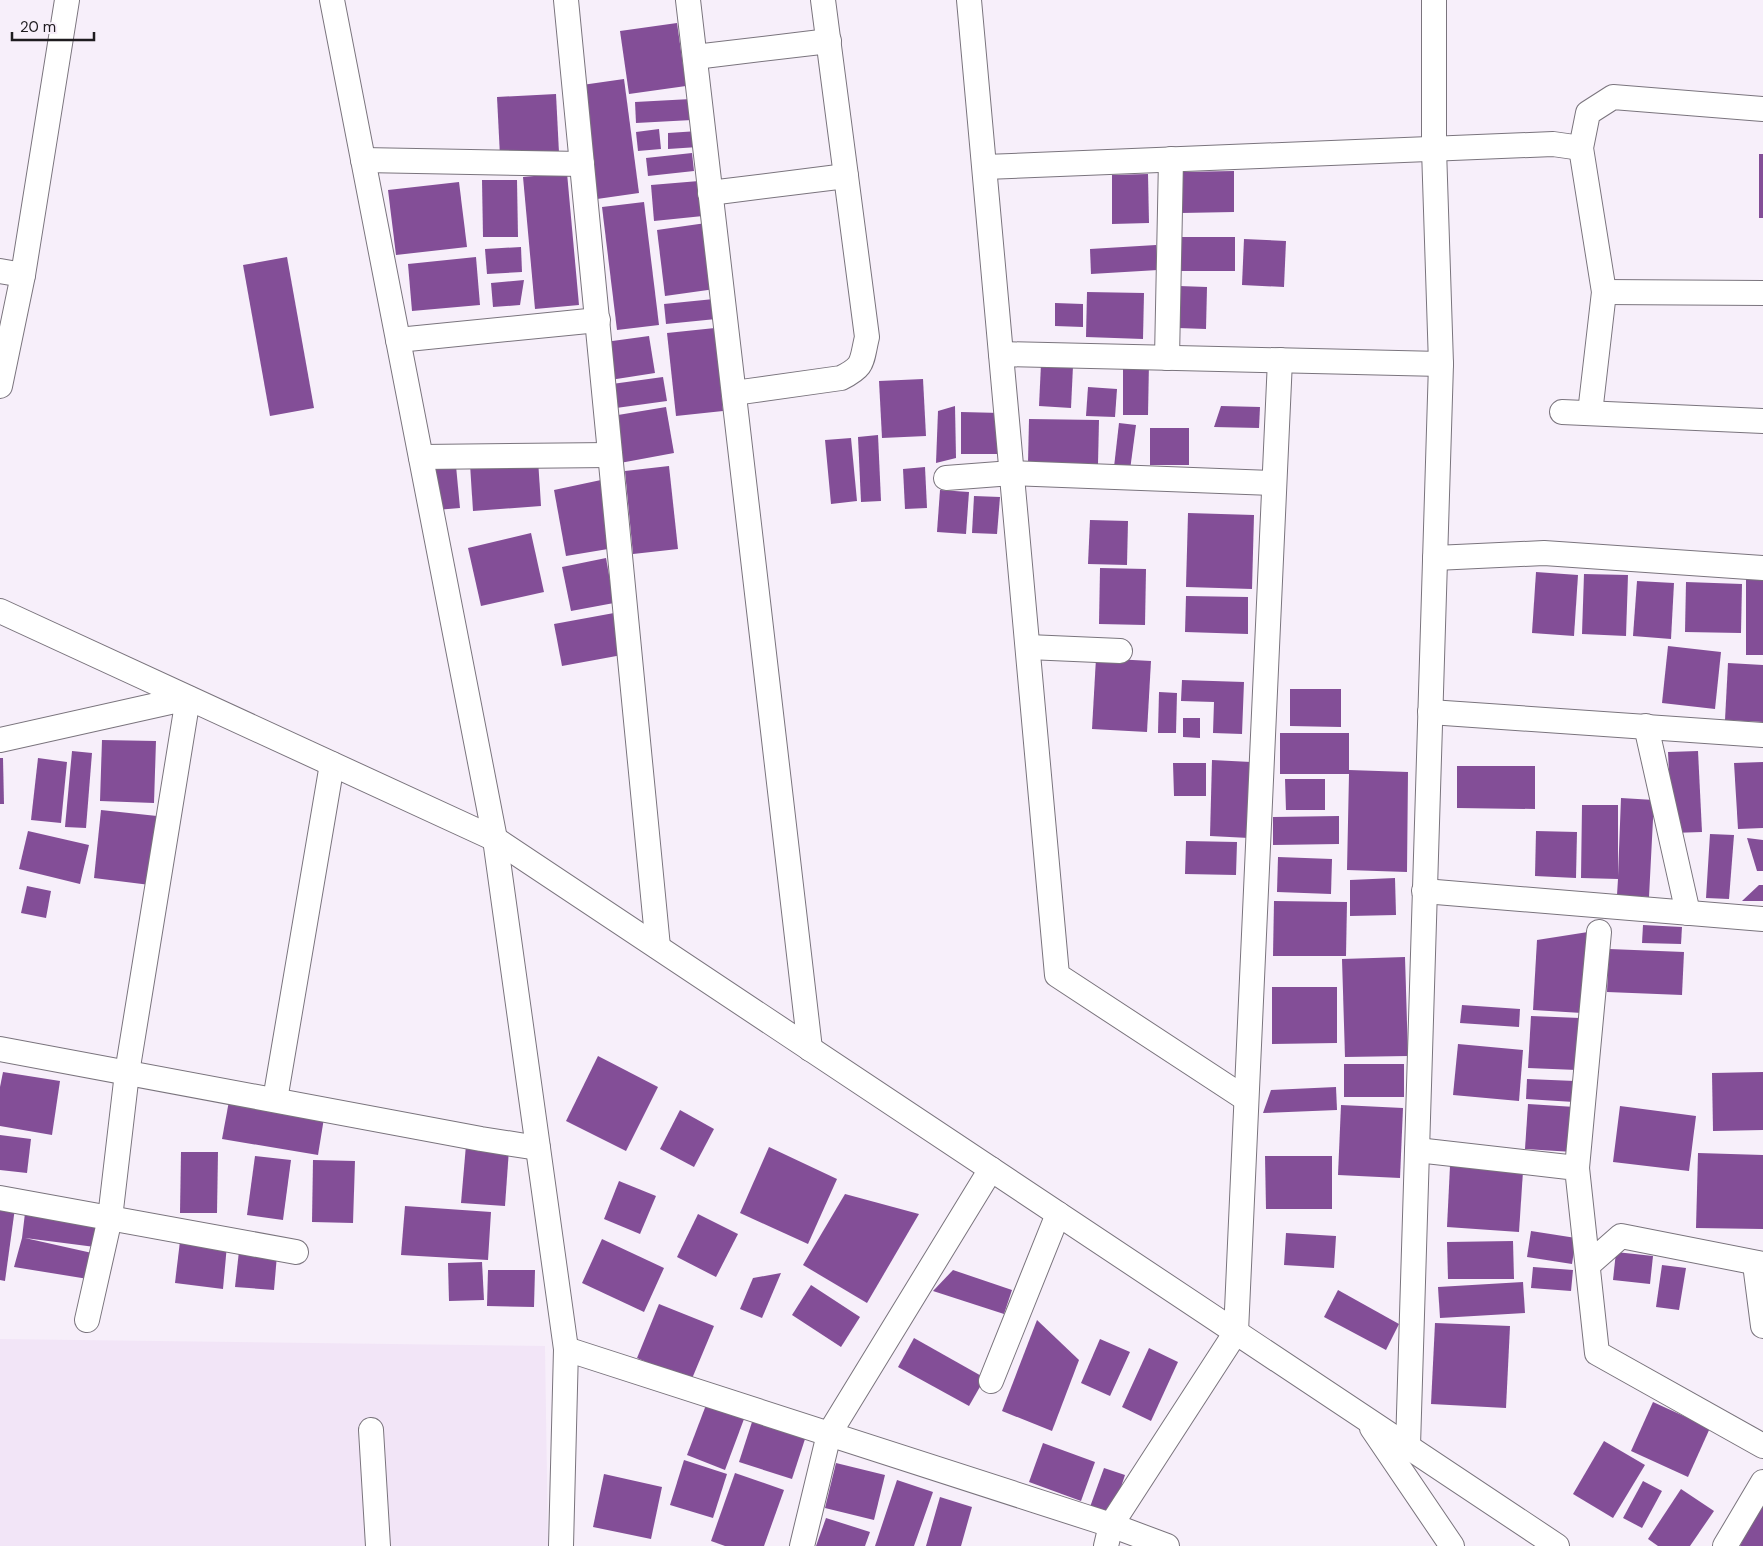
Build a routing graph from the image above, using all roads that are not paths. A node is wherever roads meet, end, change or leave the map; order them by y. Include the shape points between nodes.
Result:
1 (67, 0) edge
2 (332, 0) edge
3 (566, 0) edge
4 (688, 0) edge
5 (823, 0) edge
6 (969, 0) edge
7 (1434, 0) edge
8 (828, 40) junction
9 (695, 57) junction
10 (1763, 109) edge
11 (1581, 148) junction
12 (1434, 149) junction
13 (1171, 159) junction
14 (363, 160) junction
15 (582, 164) junction
16 (985, 167) junction
17 (846, 176) junction
18 (710, 193) junction
19 (0, 271) edge
20 (23, 274) junction
21 (1604, 292) junction
22 (1763, 293) edge
23 (598, 320) junction
24 (398, 340) junction
25 (1001, 354) junction
26 (1166, 358) junction
27 (1280, 360) junction
28 (1441, 364) junction
29 (0, 386) edge
30 (734, 393) junction
31 (1562, 412) dead end
32 (1590, 413) junction
33 (1763, 421) edge
34 (610, 455) junction
35 (421, 457) junction
36 (1012, 474) junction
37 (946, 478) dead end
38 (1274, 483) junction
39 (1435, 558) junction
40 (1763, 568) edge
41 (0, 611) edge
42 (1028, 647) junction
43 (1120, 651) dead end
44 (188, 698) junction
45 (1430, 712) junction
46 (1646, 726) junction
47 (1763, 734) edge
48 (0, 740) edge
49 (332, 764) junction
50 (495, 839) junction
51 (1424, 891) junction
52 (1688, 913) junction
53 (1763, 920) edge
54 (1599, 932) dead end
55 (658, 947) junction
56 (810, 1048) junction
57 (0, 1049) edge
58 (127, 1073) junction
59 (1246, 1099) junction
60 (275, 1100) junction
61 (538, 1148) junction
62 (1417, 1150) junction
63 (1577, 1168) junction
64 (991, 1169) junction
65 (0, 1198) edge
66 (1058, 1214) junction
67 (110, 1218) junction
68 (1621, 1236) junction
69 (1585, 1238) junction
70 (296, 1252) dead end
71 (1759, 1264) edge
72 (1588, 1265) junction
73 (87, 1320) dead end
74 (1763, 1326) edge
75 (1236, 1332) junction
76 (566, 1349) junction
77 (991, 1381) dead end
78 (1365, 1418) junction
79 (371, 1430) dead end
80 (829, 1434) junction
81 (1408, 1446) junction
82 (1763, 1446) edge
83 (1763, 1482) edge
84 (1108, 1535) edge
85 (378, 1546) edge
86 (562, 1546) edge
87 (802, 1546) edge
88 (1167, 1546) edge
89 (1452, 1546) edge
90 (1557, 1546) edge
91 (1725, 1546) edge

1 - 20 street
2 - 14 street
3 - 15 street
4 - 9 street
5 - 8 street
6 - 16 street
7 - 12 street
8 - 9 street
8 - 17 street
9 - 18 street
10 - 11 street via 1613,97 1588,113
11 - 12 street via 1553,144
11 - 21 street
12 - 13 street
12 - 28 street
13 - 16 street
13 - 26 street
14 - 15 street
14 - 24 street
15 - 23 street
16 - 25 street
17 - 18 street
17 - 30 street via 867,337 861,365 841,378
18 - 30 street
19 - 20 street
20 - 29 street
21 - 22 street
21 - 32 street
23 - 24 street
23 - 34 street
24 - 35 street
25 - 26 street
25 - 36 street
26 - 27 street
27 - 28 street
27 - 38 street
28 - 39 street
30 - 56 street
31 - 32 street
32 - 33 street
34 - 35 street
34 - 55 street
35 - 50 street
36 - 37 street
36 - 38 street
36 - 42 street
38 - 59 street
39 - 40 street via 1544,553
39 - 45 street
41 - 44 street
42 - 43 street
42 - 59 street via 1057,975
44 - 48 street
44 - 49 street
44 - 58 street
45 - 46 street
45 - 51 street
46 - 47 street
46 - 52 street
49 - 50 street
49 - 60 street
50 - 55 street
50 - 61 street
51 - 52 street
51 - 62 street
52 - 53 street
54 - 63 street
55 - 56 street
56 - 64 street
57 - 58 street
58 - 60 street
58 - 67 street
59 - 75 street
60 - 61 street
61 - 76 street
62 - 63 street
62 - 81 street
63 - 69 street
64 - 66 street
64 - 80 street
65 - 67 street
66 - 75 street
66 - 77 street
67 - 70 street
67 - 73 street
68 - 69 street
68 - 71 street
68 - 72 street
69 - 72 street
71 - 74 street
72 - 82 street via 1597,1353
75 - 78 street
75 - 84 street
76 - 80 street
76 - 86 street
78 - 81 street
78 - 89 street
79 - 85 street
80 - 84 street
80 - 87 street
81 - 90 street
83 - 91 street
84 - 88 street

